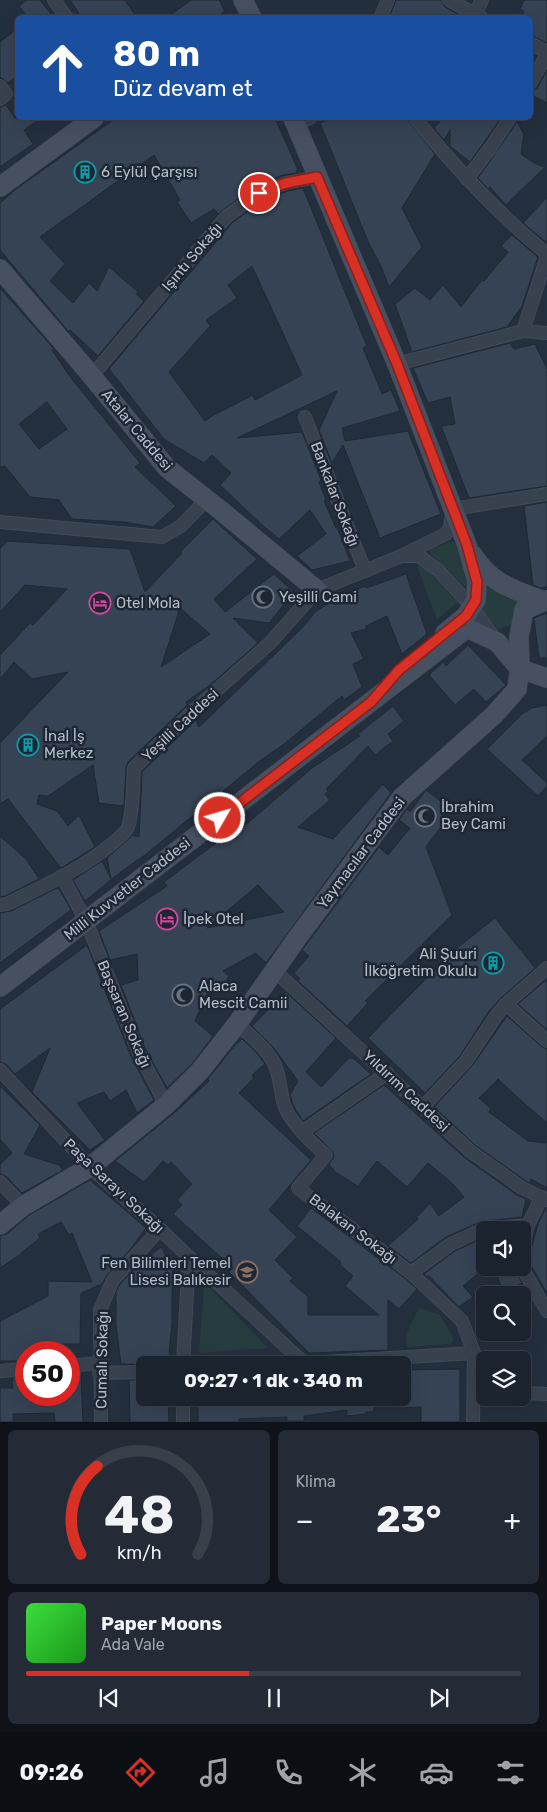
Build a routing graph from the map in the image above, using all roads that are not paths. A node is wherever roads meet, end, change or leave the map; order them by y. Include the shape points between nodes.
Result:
1 (54, 0) edge
2 (388, 0) edge
3 (449, 0) edge
4 (482, 0) edge
5 (65, 15) edge
6 (381, 15) edge
7 (476, 15) edge
8 (478, 15) edge
9 (533, 45) edge
10 (547, 53) edge
11 (533, 79) edge
12 (0, 86) edge
13 (0, 99) edge
14 (91, 120) edge
15 (299, 120) edge
16 (417, 120) edge
17 (509, 120) edge
18 (317, 177) junction
19 (467, 179) junction
20 (0, 186) edge
21 (547, 255) edge
22 (0, 269) edge
23 (523, 331) junction
24 (547, 333) edge
25 (397, 364) junction
26 (92, 376) junction
27 (305, 417) dead end
28 (547, 494) edge
29 (207, 499) junction
30 (453, 510) junction
31 (0, 522) edge
32 (467, 545) junction
33 (399, 557) junction
34 (365, 571) junction
35 (317, 590) junction
36 (546, 600) edge
37 (472, 607) junction
38 (497, 642) junction
39 (520, 669) junction
40 (547, 678) edge
41 (371, 702) junction
42 (62, 876) junction
43 (0, 905) edge
44 (86, 921) junction
45 (547, 968) edge
46 (275, 971) junction
47 (0, 987) edge
48 (506, 1004) junction
49 (237, 1024) junction
50 (547, 1041) edge
51 (0, 1070) edge
52 (387, 1073) junction
53 (166, 1105) junction
54 (423, 1107) junction
55 (302, 1132) junction
56 (90, 1167) junction
57 (0, 1182) edge
58 (544, 1199) edge
59 (23, 1206) junction
60 (530, 1221) edge
61 (0, 1225) edge
62 (160, 1229) junction
63 (476, 1232) edge
64 (190, 1257) junction
65 (411, 1273) junction
66 (527, 1276) edge
67 (547, 1311) edge
68 (474, 1353) junction
69 (184, 1356) edge
70 (296, 1356) edge
71 (411, 1357) edge
72 (80, 1367) edge
73 (99, 1368) junction
74 (476, 1368) edge
75 (15, 1370) edge
76 (0, 1371) edge
77 (136, 1371) edge
78 (531, 1393) edge
79 (547, 1394) edge
80 (183, 1406) edge
81 (476, 1406) edge
82 (101, 1422) edge
83 (183, 1422) edge
84 (473, 1422) edge

1 - 5 street
2 - 6 street
3 - 7 street
4 - 8 street
9 - 10 street
10 - 11 street
12 - 13 street via 6,94
14 - 20 main road
15 - 18 main road
16 - 19 street
17 - 19 street
18 - 25 main road
18 - 26 street, Işıntı Sokağı via 259,193 226,217
19 - 21 street
21 - 23 street
22 - 26 main road, Atalar Caddesi
23 - 24 street
23 - 25 street
25 - 30 main road
26 - 29 main road, Atalar Caddesi via 166,468
27 - 34 street, Bankalar Sokağı
28 - 30 street
29 - 31 street via 181,526 162,537
29 - 35 main road, Atalar Caddesi
30 - 32 main road
30 - 33 street, Yeşilli Caddesi via 446,534
32 - 36 main road via 488,574 505,586
32 - 37 main road via 477,582 476,600
33 - 34 street, Yeşilli Caddesi
33 - 37 street via 419,556 438,570
34 - 35 street, Yeşilli Caddesi
35 - 42 street, Yeşilli Caddesi via 270,643 134,768 127,829 98,855
36 - 39 main road, Yaymacılar Caddesi via 524,610 519,637
37 - 38 street
37 - 41 main road via 466,616 399,670
38 - 39 main road
38 - 41 main road, Milli Kuvvetler Caddesi via 469,629 463,631
39 - 40 main road
39 - 46 main road, Yaymacılar Caddesi via 517,689 504,704 402,797
41 - 44 main road, Milli Kuvvetler Caddesi
42 - 43 street, Yeşilli Caddesi
42 - 44 street, Başsaran Sokağı
44 - 47 main road, Milli Kuvvetler Caddesi
44 - 53 street, Başsaran Sokağı via 138,1051
45 - 48 street
46 - 49 main road, Yaymacılar Caddesi
46 - 52 street, Yıldırım Caddesi
48 - 50 street
48 - 54 street via 466,1061
49 - 53 main road, Yaymacılar Caddesi via 200,1071
49 - 55 street, Balakan Sokağı via 274,1063 282,1086 283,1102
51 - 56 street, Paşa Sarayı Sokağı
52 - 54 street, Yıldırım Caddesi
52 - 55 street
53 - 56 main road, Yaymacılar Caddesi
54 - 58 street, Yıldırım Caddesi via 470,1151 522,1188
55 - 65 street, Balakan Sokağı via 326,1155 298,1188
56 - 59 main road, Yaymacılar Caddesi
56 - 62 street, Paşa Sarayı Sokağı
57 - 59 street
58 - 60 street
59 - 61 main road, Yaymacılar Caddesi
62 - 64 street, Paşa Sarayı Sokağı
62 - 73 street, Cumalı Sokağı via 113,1280 100,1310
63 - 65 street via 451,1244
64 - 69 street
64 - 70 street, Paşa Sarayı Sokağı
65 - 68 street, Balakan Sokağı via 462,1322
66 - 67 street
68 - 71 street
68 - 74 street, Balakan Sokağı
72 - 73 street
73 - 77 street
73 - 82 street, Cumalı Sokağı
75 - 76 street
78 - 79 street
80 - 83 street
81 - 84 street, Balakan Sokağı

